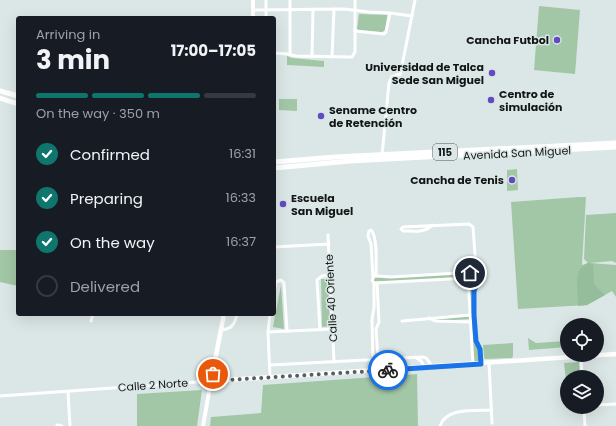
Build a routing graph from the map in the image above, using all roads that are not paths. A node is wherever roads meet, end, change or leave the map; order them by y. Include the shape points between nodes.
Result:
1 (253, 0) edge
2 (266, 0) edge
3 (290, 0) edge
4 (355, 0) edge
5 (415, 0) edge
6 (313, 9) junction
7 (334, 9) junction
8 (253, 10) junction
9 (266, 10) junction
10 (290, 10) junction
11 (356, 10) junction
12 (390, 13) junction
13 (253, 16) edge
14 (266, 16) edge
15 (412, 16) junction
16 (355, 31) junction
17 (276, 53) edge
18 (290, 55) junction
19 (312, 57) junction
20 (332, 57) junction
21 (0, 91) edge
22 (16, 95) edge
23 (0, 98) edge
24 (16, 103) edge
25 (616, 143) edge
26 (616, 147) edge
27 (382, 155) junction
28 (276, 162) edge
29 (276, 168) edge
30 (432, 225) junction
31 (328, 235) dead end
32 (329, 244) junction
33 (276, 247) edge
34 (476, 272) junction
35 (470, 273) junction
36 (330, 275) junction
37 (375, 277) junction
38 (468, 278) junction
39 (276, 282) edge
40 (377, 283) junction
41 (474, 291) junction
42 (469, 292) junction
43 (472, 315) junction
44 (92, 316) edge
45 (224, 316) edge
46 (236, 316) edge
47 (270, 316) edge
48 (428, 318) junction
49 (402, 320) dead end
50 (91, 321) dead end
51 (470, 322) junction
52 (475, 322) junction
53 (333, 329) junction
54 (221, 330) junction
55 (320, 330) junction
56 (287, 331) junction
57 (268, 332) junction
58 (616, 354) edge
59 (604, 355) edge
60 (415, 357) junction
61 (560, 358) edge
62 (375, 360) junction
63 (334, 362) junction
64 (489, 363) junction
65 (473, 364) junction
66 (481, 364) junction
67 (270, 365) junction
68 (433, 367) junction
69 (426, 368) junction
70 (270, 378) junction
71 (211, 381) junction
72 (68, 392) junction
73 (0, 396) edge
74 (616, 404) edge
75 (604, 405) edge
76 (491, 410) junction
77 (584, 414) edge
78 (57, 424) dead end
79 (492, 425) edge
80 (62, 426) edge
81 (70, 426) edge
82 (203, 426) edge
83 (440, 426) edge
84 (585, 426) edge

1 - 8 street
2 - 9 street
3 - 10 street
4 - 11 street
5 - 15 street
6 - 7 street
6 - 10 street
6 - 19 street
7 - 11 street
7 - 20 street
8 - 9 street
8 - 13 street
9 - 10 street
9 - 14 street
10 - 18 street
11 - 12 street
11 - 16 street
12 - 15 street
12 - 16 street via 385,34
15 - 27 street via 401,73 389,83
16 - 20 street via 353,56
17 - 18 street
18 - 19 street
19 - 20 street
21 - 22 highway
23 - 24 highway
25 - 27 highway, Avenida San Miguel / 115
26 - 29 highway, Avenida San Miguel / 115
27 - 28 highway, Avenida San Miguel / 115
30 - 30 street via 403,227 401,229 425,230
30 - 34 street via 472,226
31 - 32 street, Calle 40 Oriente
32 - 33 street
32 - 36 street, Calle 40 Oriente
34 - 35 street
34 - 41 street via 477,283
35 - 37 street
35 - 38 street
36 - 53 street, Calle 40 Oriente
36 - 55 street via 322,276 318,280
37 - 37 street via 375,242 372,230 368,234
37 - 40 street via 379,278
37 - 40 street via 372,281
38 - 40 street
38 - 42 street
39 - 56 street via 281,280 284,283
40 - 62 street via 372,320
40 - 62 street via 379,320 376,329
41 - 42 street
41 - 43 street
42 - 43 street
43 - 48 street
43 - 51 street
43 - 52 street
44 - 50 street
45 - 54 main road
46 - 54 street via 232,327
47 - 57 street
48 - 49 street
48 - 51 street via 436,321
51 - 52 street
51 - 65 street
52 - 66 street
53 - 55 street
53 - 63 street, Calle 40 Oriente
54 - 71 main road
55 - 56 street
56 - 57 street
57 - 67 street
58 - 59 main road, Calle 2 Norte
60 - 62 street
60 - 68 street via 424,357
60 - 69 street
61 - 64 main road, Calle 2 Norte
62 - 63 street
63 - 67 street
64 - 66 main road, Calle 2 Norte
64 - 76 street
65 - 66 main road, Calle 2 Norte
65 - 68 main road, Calle 2 Norte
67 - 70 street
68 - 69 main road, Calle 2 Norte
69 - 70 main road, Calle 2 Norte
70 - 71 main road, Calle 2 Norte
71 - 72 street, Calle 2 Norte
71 - 82 street
72 - 73 street, Calle 2 Norte
72 - 81 street
74 - 75 street
76 - 79 street
76 - 83 street via 457,412 443,419
77 - 84 street
78 - 80 street

